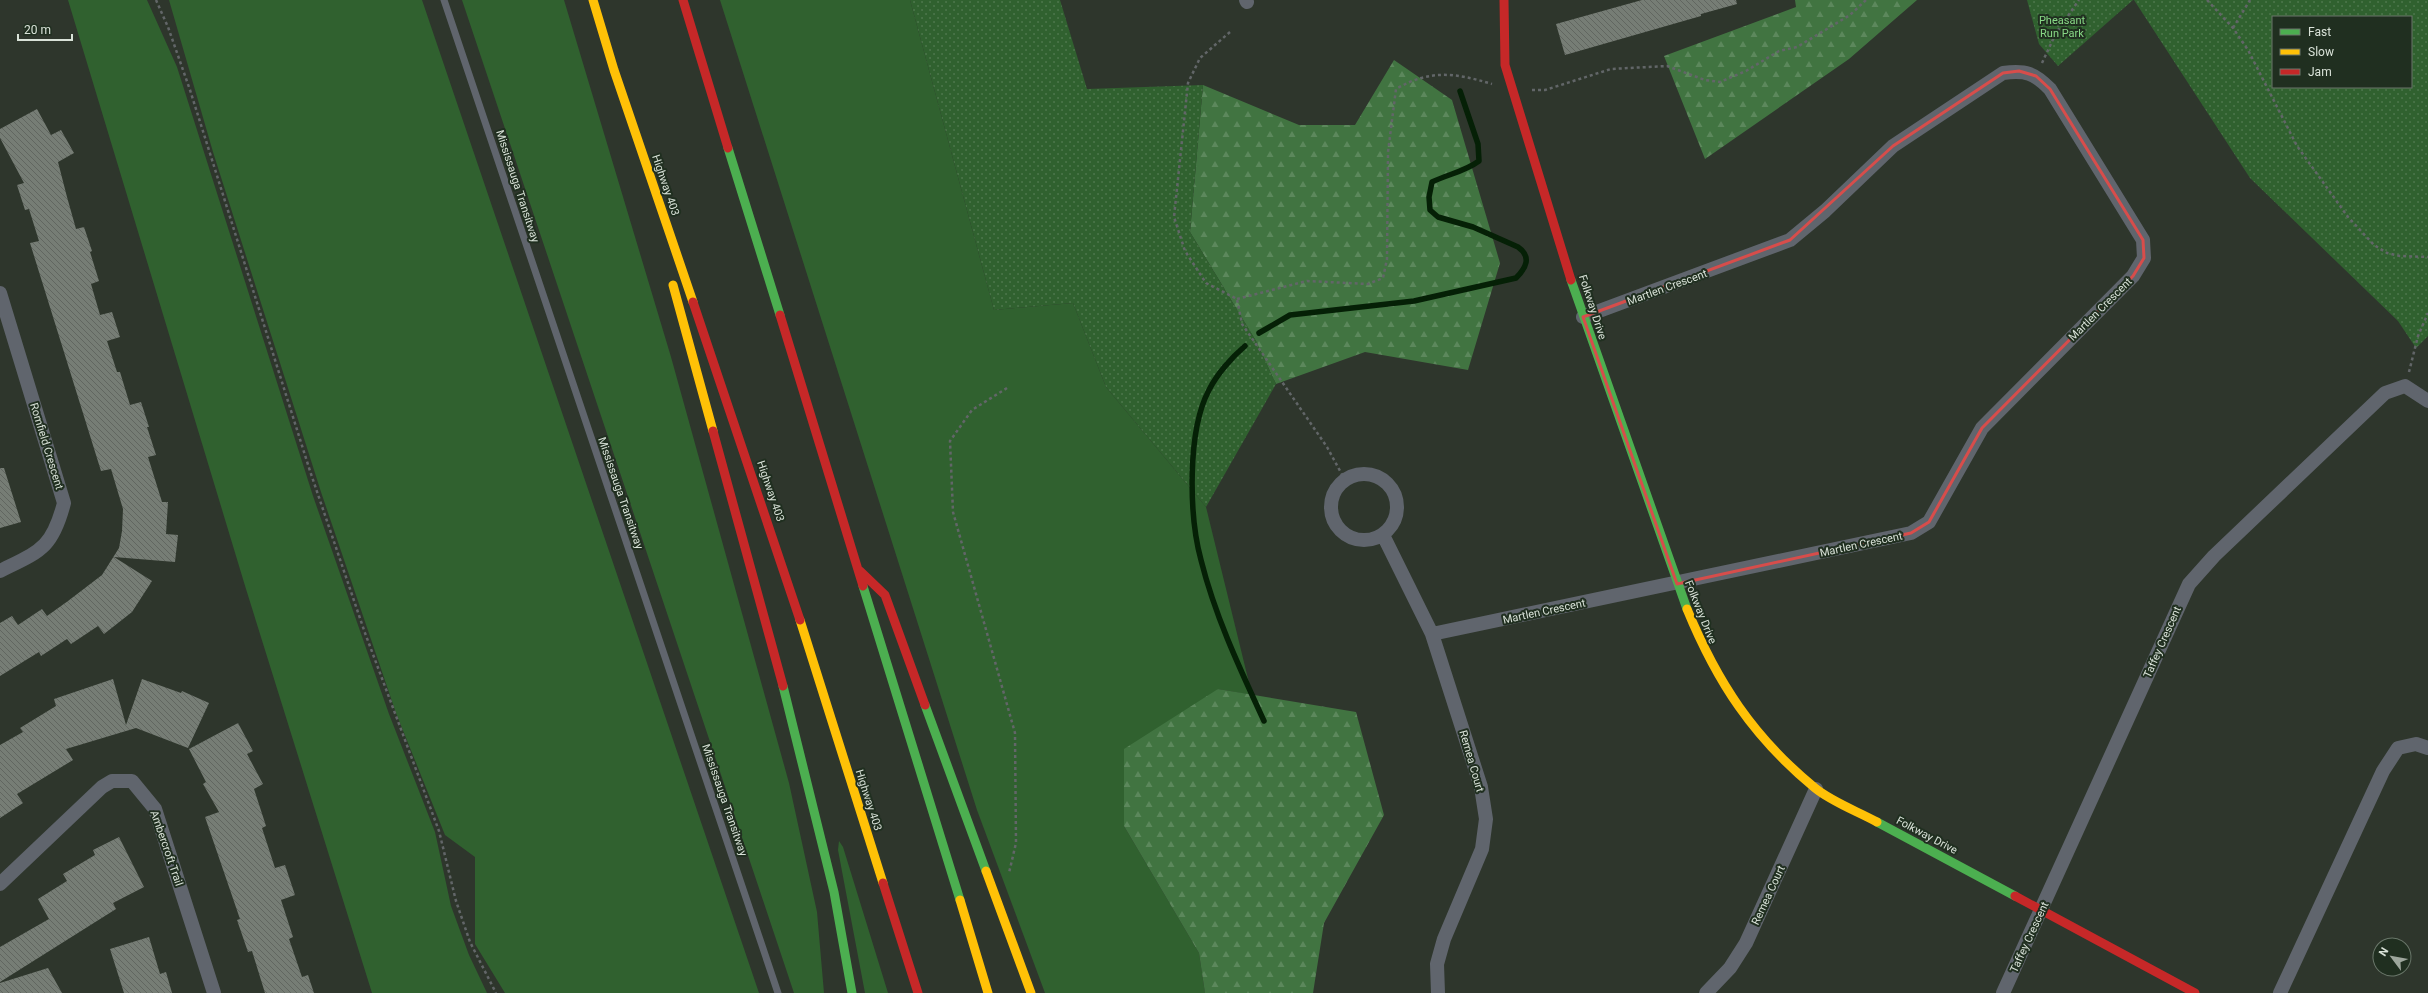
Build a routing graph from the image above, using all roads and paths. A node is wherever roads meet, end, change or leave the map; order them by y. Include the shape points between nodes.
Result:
1 (156, 0) edge
2 (444, 0) edge
3 (593, 0) edge
4 (683, 0) edge
5 (1504, 0) edge
6 (2078, 0) edge
7 (2207, 0) edge
8 (2250, 0) edge
9 (2232, 28) junction
10 (1230, 32) dead end
11 (614, 70) junction
12 (2036, 76) junction
13 (656, 224) dead end
14 (2428, 257) edge
15 (671, 278) dead end
16 (0, 293) edge
17 (2428, 313) edge
18 (1583, 317) junction
19 (2405, 386) junction
20 (1007, 388) dead end
21 (2428, 401) edge
22 (1345, 480) junction
23 (1383, 535) junction
24 (859, 570) junction
25 (0, 571) edge
26 (1677, 584) junction
27 (1432, 634) junction
28 (2428, 748) edge
29 (1816, 789) junction
30 (1008, 878) dead end
31 (0, 884) edge
32 (2042, 911) junction
33 (214, 993) edge
34 (496, 993) edge
35 (778, 993) edge
36 (852, 993) edge
37 (918, 993) edge
38 (988, 993) edge
39 (1030, 993) edge
40 (1438, 993) edge
41 (1706, 993) edge
42 (2003, 993) edge
43 (2195, 993) edge
44 (2280, 993) edge

1 - 34 path via 190,90 364,633 439,831 456,901 468,936
2 - 35 lane, Mississauga Transitway
3 - 11 main road, Highway 403
4 - 24 main road
5 - 18 main road, Folkway Drive via 1505,65
6 - 12 path via 2056,33
7 - 9 path
8 - 9 path
9 - 14 path via 2248,50 2296,146 2348,217 2374,245 2387,253
10 - 22 path via 1200,58 1188,83 1174,217 1184,252 1206,283 1237,299 1242,324 1327,447
11 - 13 main road
11 - 37 main road, Highway 403 via 771,530
12 - 18 street, Martlen Crescent via 2019,71 2003,73 1916,129 1893,146 1825,211 1790,240
12 - 26 street, Martlen Crescent via 2050,89 2143,240 2144,258 2133,276 1982,428 1928,522 1912,533
15 - 36 main road via 794,726 834,892
16 - 25 street, Romfield Crescent via 64,503 58,528 40,551
17 - 19 path via 2418,336
18 - 26 main road, Folkway Drive
19 - 21 street
19 - 32 street, Taffey Crescent via 2385,393 2214,556 2189,584
20 - 30 path via 972,410 950,441 953,512 1015,733 1016,842
22 - 23 street via 1336,490 1331,502 1332,515 1337,527 1346,536 1358,540 1371,540
22 - 23 street via 1357,475 1370,474 1382,479 1392,488 1397,500 1398,513 1392,526
23 - 27 street, Remea Court
24 - 38 main road
24 - 39 main road via 885,594
26 - 27 street, Martlen Crescent
26 - 29 main road, Folkway Drive via 1705,653 1731,698 1762,738
27 - 40 street, Remea Court via 1481,787 1486,819 1482,849 1444,939 1437,964
28 - 44 street via 2416,744 2398,748 2383,771
29 - 32 main road, Folkway Drive
29 - 41 street, Remea Court via 1746,943 1730,968
31 - 33 street, Ambercroft Trail via 102,787 112,781 132,781 155,809
32 - 42 street, Taffey Crescent
32 - 43 main road, Folkway Drive

